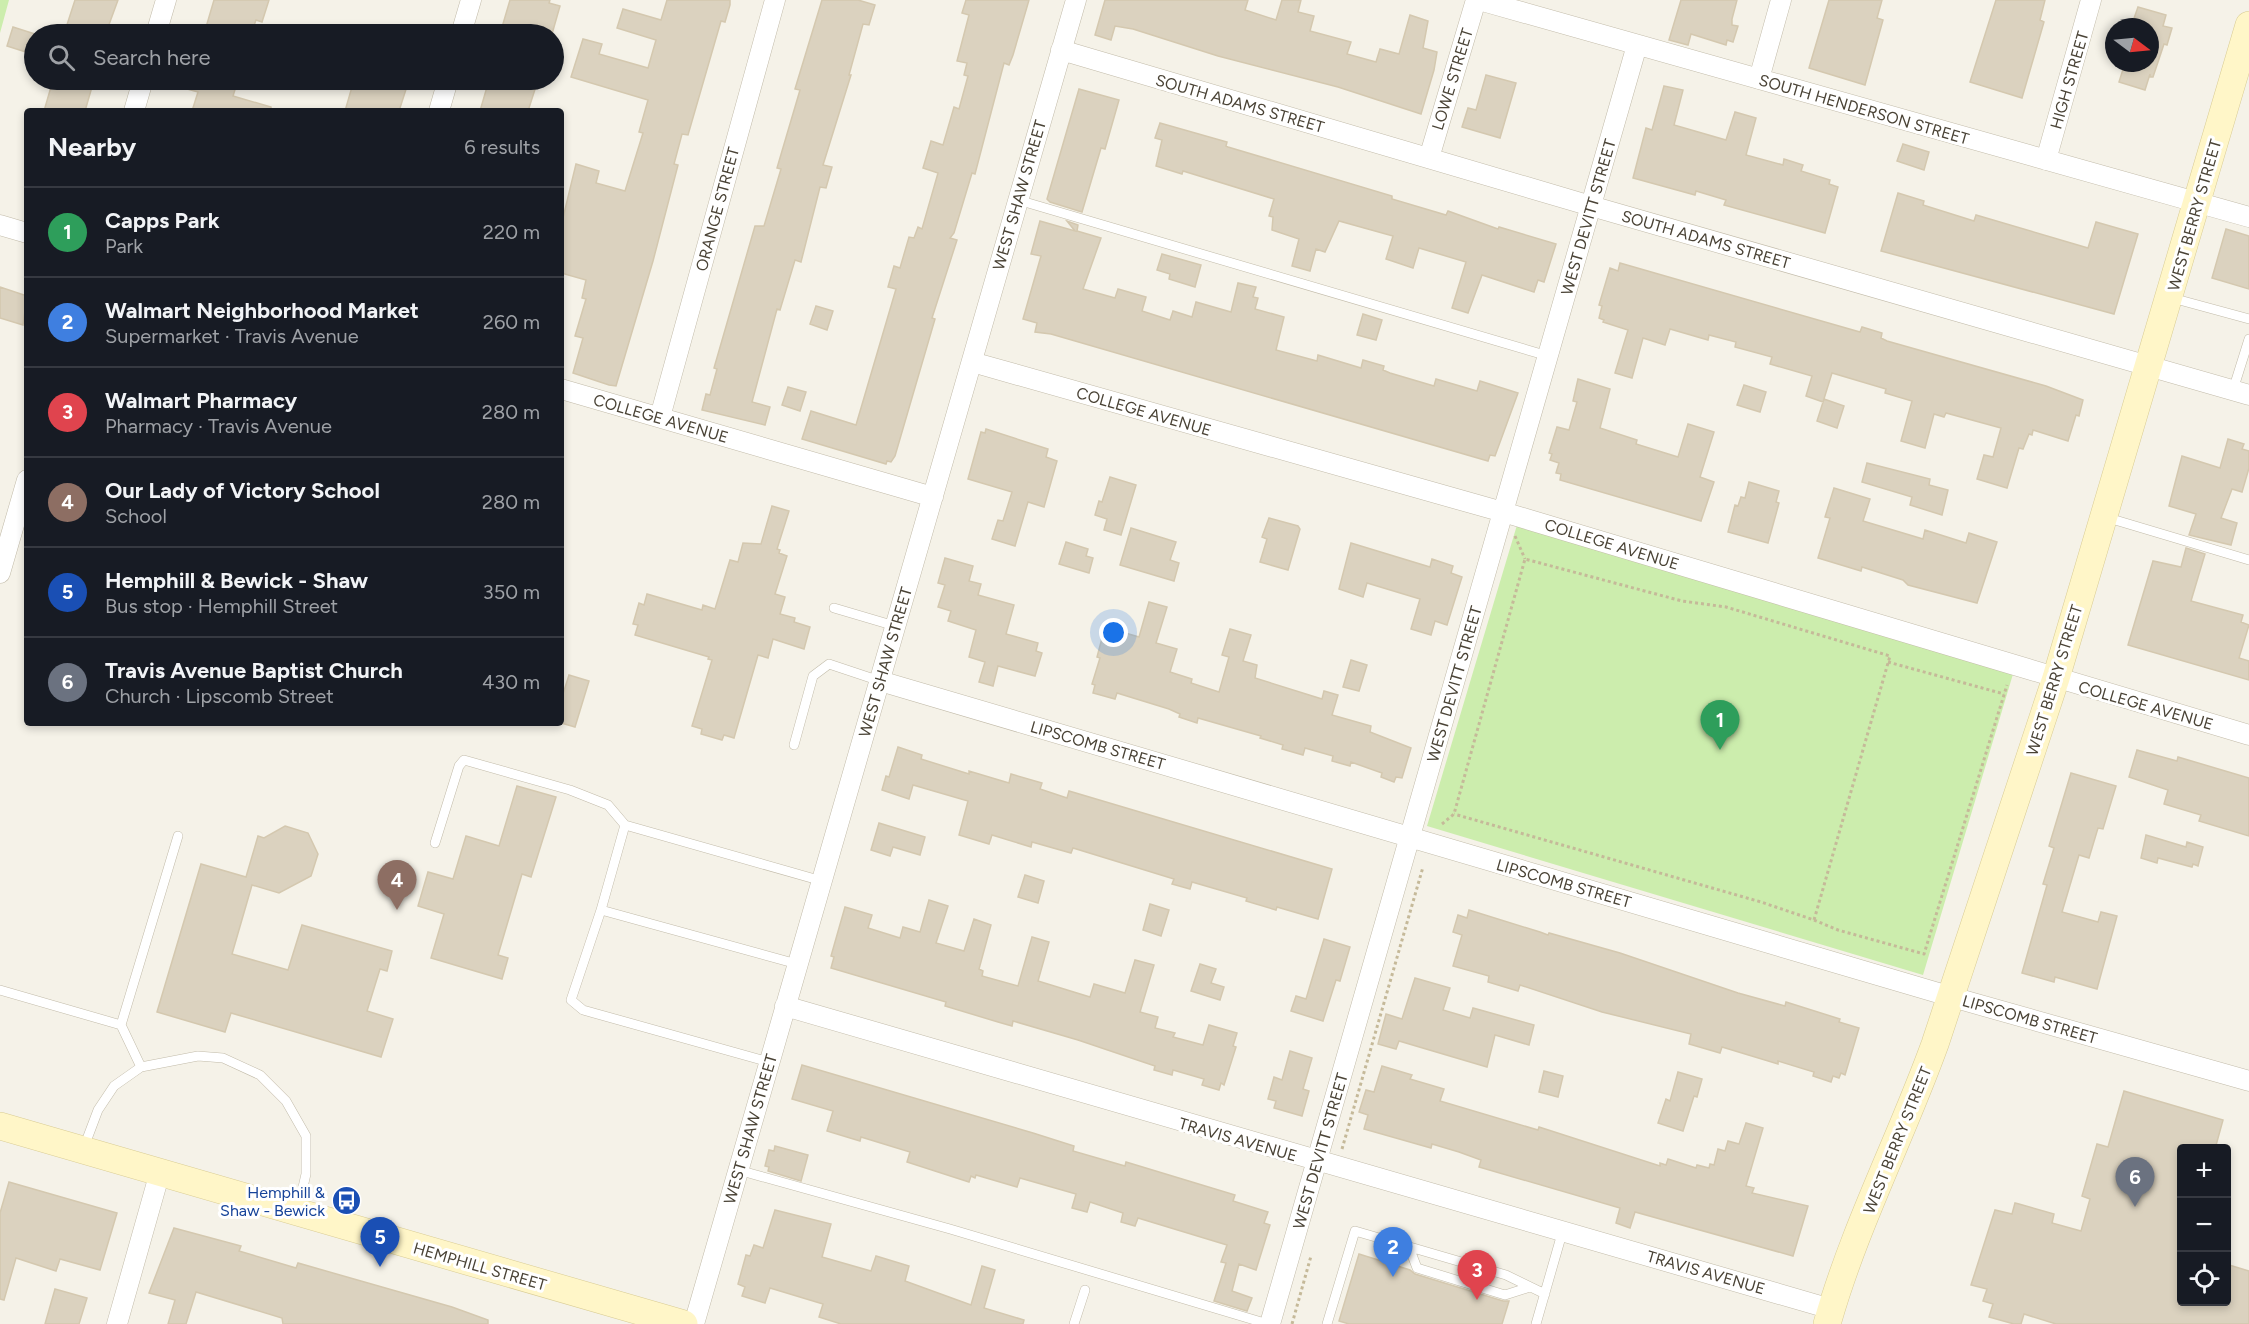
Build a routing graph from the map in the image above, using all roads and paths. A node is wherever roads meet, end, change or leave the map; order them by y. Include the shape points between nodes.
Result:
1 (166, 0) edge
2 (471, 0) edge
3 (775, 0) edge
4 (1076, 0) edge
5 (1477, 0) edge
6 (1781, 0) edge
7 (2091, 0) edge
8 (159, 24) edge
9 (464, 24) edge
10 (2249, 25) edge
11 (1637, 45) junction
12 (1061, 50) junction
13 (1759, 79) junction
14 (140, 90) edge
15 (445, 90) edge
16 (135, 108) edge
17 (440, 108) edge
18 (1429, 158) junction
19 (2046, 160) junction
20 (1018, 200) junction
21 (2198, 203) junction
22 (1591, 206) junction
23 (2249, 217) edge
24 (0, 225) edge
25 (24, 232) edge
26 (2170, 298) junction
27 (2249, 319) edge
28 (2249, 339) edge
29 (1548, 356) junction
30 (972, 362) junction
31 (2149, 366) junction
32 (564, 390) edge
33 (2241, 393) edge
34 (660, 417) junction
35 (24, 490) edge
36 (933, 497) junction
37 (1503, 512) junction
38 (2104, 517) junction
39 (2249, 560) edge
40 (0, 573) edge
41 (834, 608) dead end
42 (896, 626) junction
43 (1888, 662) junction
44 (2056, 678) junction
45 (880, 681) junction
46 (2007, 685) dead end
47 (2004, 694) junction
48 (2249, 735) edge
49 (794, 745) dead end
50 (1454, 814) junction
51 (1442, 824) dead end
52 (625, 825) junction
53 (178, 836) dead end
54 (1410, 837) junction
55 (435, 843) dead end
56 (1423, 867) dead end
57 (822, 881) junction
58 (601, 910) junction
59 (1814, 920) junction
60 (797, 964) junction
61 (0, 990) edge
62 (1952, 997) junction
63 (785, 1006) junction
64 (121, 1025) junction
65 (769, 1062) junction
66 (141, 1067) junction
67 (2249, 1082) edge
68 (0, 1126) edge
69 (83, 1149) junction
70 (1316, 1162) junction
71 (1336, 1168) junction
72 (738, 1170) junction
73 (160, 1172) junction
74 (297, 1212) junction
75 (1563, 1230) junction
76 (1314, 1245) dead end
77 (1409, 1247) junction
78 (1530, 1287) junction
79 (1085, 1290) dead end
80 (1545, 1294) junction
81 (1829, 1317) edge
82 (117, 1324) edge
83 (684, 1324) edge
84 (694, 1324) edge
85 (1074, 1324) edge
86 (1269, 1324) edge
87 (1292, 1324) edge
88 (1327, 1324) edge
89 (1536, 1324) edge

1 - 8 street
2 - 9 street
3 - 34 street, ORANGE STREET
4 - 12 street, WEST SHAW STREET
5 - 11 street, SOUTH HENDERSON STREET
5 - 18 street, LOWE STREET
6 - 13 street
7 - 19 street, HIGH STREET
10 - 21 main road, WEST BERRY STREET
11 - 13 street, SOUTH HENDERSON STREET
11 - 22 street, WEST DEVITT STREET
12 - 18 street, SOUTH ADAMS STREET
12 - 20 street, WEST SHAW STREET
13 - 19 street, SOUTH HENDERSON STREET
14 - 16 street
15 - 17 street
18 - 22 street, SOUTH ADAMS STREET
19 - 21 street, SOUTH HENDERSON STREET
20 - 29 lane
20 - 30 street, WEST SHAW STREET
21 - 23 street, SOUTH HENDERSON STREET
21 - 26 main road, WEST BERRY STREET
22 - 29 street, WEST DEVITT STREET
22 - 31 street, SOUTH ADAMS STREET
24 - 25 street
26 - 27 lane
26 - 31 main road, WEST BERRY STREET
28 - 33 lane
29 - 37 street, WEST DEVITT STREET
30 - 36 street, WEST SHAW STREET
30 - 37 street, COLLEGE AVENUE
31 - 33 street, SOUTH ADAMS STREET
31 - 38 main road, WEST BERRY STREET
32 - 34 street, COLLEGE AVENUE
34 - 36 street, COLLEGE AVENUE
35 - 40 street
36 - 42 street, WEST SHAW STREET
37 - 44 street, COLLEGE AVENUE
37 - 54 street, WEST DEVITT STREET
38 - 39 lane
38 - 44 main road, WEST BERRY STREET
41 - 42 lane
42 - 45 street, WEST SHAW STREET
43 - 47 path
43 - 50 path via 1890,656 1726,607 1682,601 1526,559
43 - 59 path
44 - 48 street, COLLEGE AVENUE
44 - 62 main road, WEST BERRY STREET
45 - 49 lane via 829,664 822,667 813,676
45 - 54 street, LIPSCOMB STREET
45 - 57 street, WEST SHAW STREET
46 - 47 path
47 - 59 path via 1924,954
50 - 51 path
50 - 59 path
52 - 55 lane via 608,805 464,760
52 - 57 lane
52 - 58 lane
53 - 64 lane
54 - 62 street, LIPSCOMB STREET
54 - 70 street, WEST DEVITT STREET
56 - 71 path
57 - 60 street, WEST SHAW STREET
58 - 60 lane
58 - 65 lane via 571,1000 583,1010
60 - 63 street, WEST SHAW STREET
61 - 64 lane
62 - 67 street, LIPSCOMB STREET
62 - 81 main road, WEST BERRY STREET
63 - 65 street, WEST SHAW STREET
63 - 70 street, TRAVIS AVENUE
64 - 66 lane
65 - 72 street, WEST SHAW STREET
66 - 69 lane via 114,1086 98,1110
66 - 74 lane via 223,1058 260,1075 286,1101 306,1136 306,1174
68 - 69 main road, HEMPHILL STREET
69 - 73 main road, HEMPHILL STREET
70 - 71 street, TRAVIS AVENUE
70 - 86 street, WEST DEVITT STREET
71 - 75 street, TRAVIS AVENUE
72 - 84 street, WEST SHAW STREET
72 - 86 lane
73 - 74 main road, HEMPHILL STREET
73 - 82 street
74 - 83 main road, HEMPHILL STREET
75 - 80 lane
75 - 81 street, TRAVIS AVENUE
76 - 87 path
77 - 78 lane via 1506,1275
77 - 78 lane via 1417,1268 1505,1295
77 - 88 lane via 1355,1231
78 - 80 lane
79 - 85 lane
80 - 89 lane

